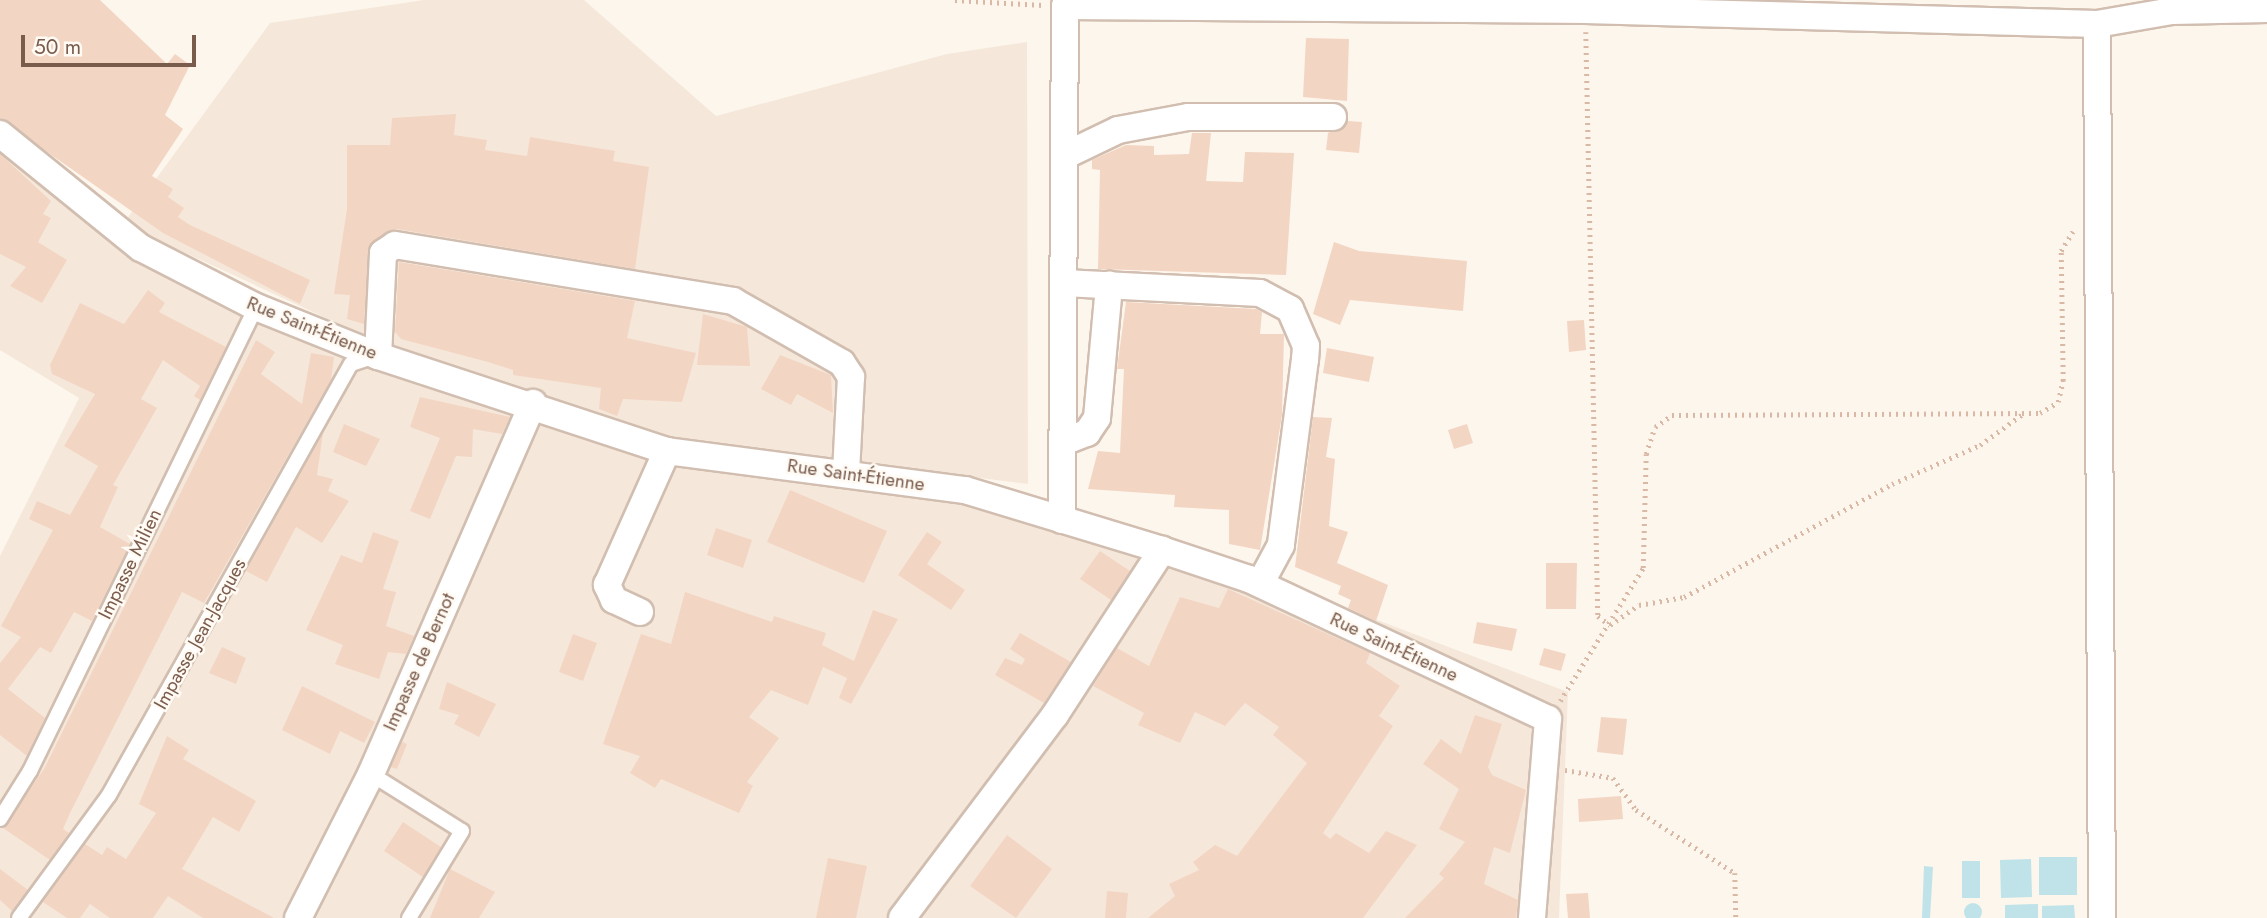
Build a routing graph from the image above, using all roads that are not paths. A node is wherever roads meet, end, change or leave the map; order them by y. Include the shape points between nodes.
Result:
1 (2267, 9) edge
2 (2097, 24) junction
3 (1333, 117) dead end
4 (0, 134) edge
5 (1064, 156) junction
6 (1063, 283) junction
7 (1109, 285) junction
8 (256, 307) junction
9 (378, 356) junction
10 (533, 403) junction
11 (1063, 442) junction
12 (667, 451) junction
13 (846, 474) junction
14 (1062, 520) junction
15 (1161, 550) junction
16 (1260, 584) junction
17 (640, 612) dead end
18 (370, 774) junction
19 (0, 819) edge
20 (19, 918) edge
21 (298, 918) edge
22 (410, 918) edge
23 (902, 918) edge
24 (1532, 918) edge
25 (2102, 918) edge

1 - 2 street via 2172,10
2 - 5 street via 1586,10 1065,6
2 - 25 street
3 - 5 street via 1188,117 1118,130
4 - 8 street, Rue Saint-Étienne via 141,248
5 - 6 street
6 - 7 street
6 - 11 street
7 - 11 street via 1097,418 1087,433
7 - 16 street via 1261,293 1290,309 1299,326 1306,346 1281,545
8 - 9 street, Rue Saint-Étienne
8 - 19 lane, Impasse Milien via 30,771
9 - 10 street, Rue Saint-Étienne
9 - 13 street via 383,253 395,245 733,301 842,363 851,377
9 - 20 lane, Impasse Jean-Jacques via 351,364 109,795
10 - 12 street, Rue Saint-Étienne
10 - 18 street, Impasse de Bernot
11 - 14 street
12 - 13 street, Rue Saint-Étienne
12 - 17 street via 607,585 614,600
13 - 14 street, Rue Saint-Étienne via 965,490
14 - 15 street, Rue Saint-Étienne
15 - 16 street, Rue Saint-Étienne
15 - 23 street via 1055,715
16 - 24 street, Rue Saint-Étienne via 1548,719 1540,765
18 - 21 street, Impasse de Bernot
18 - 22 lane via 462,831

